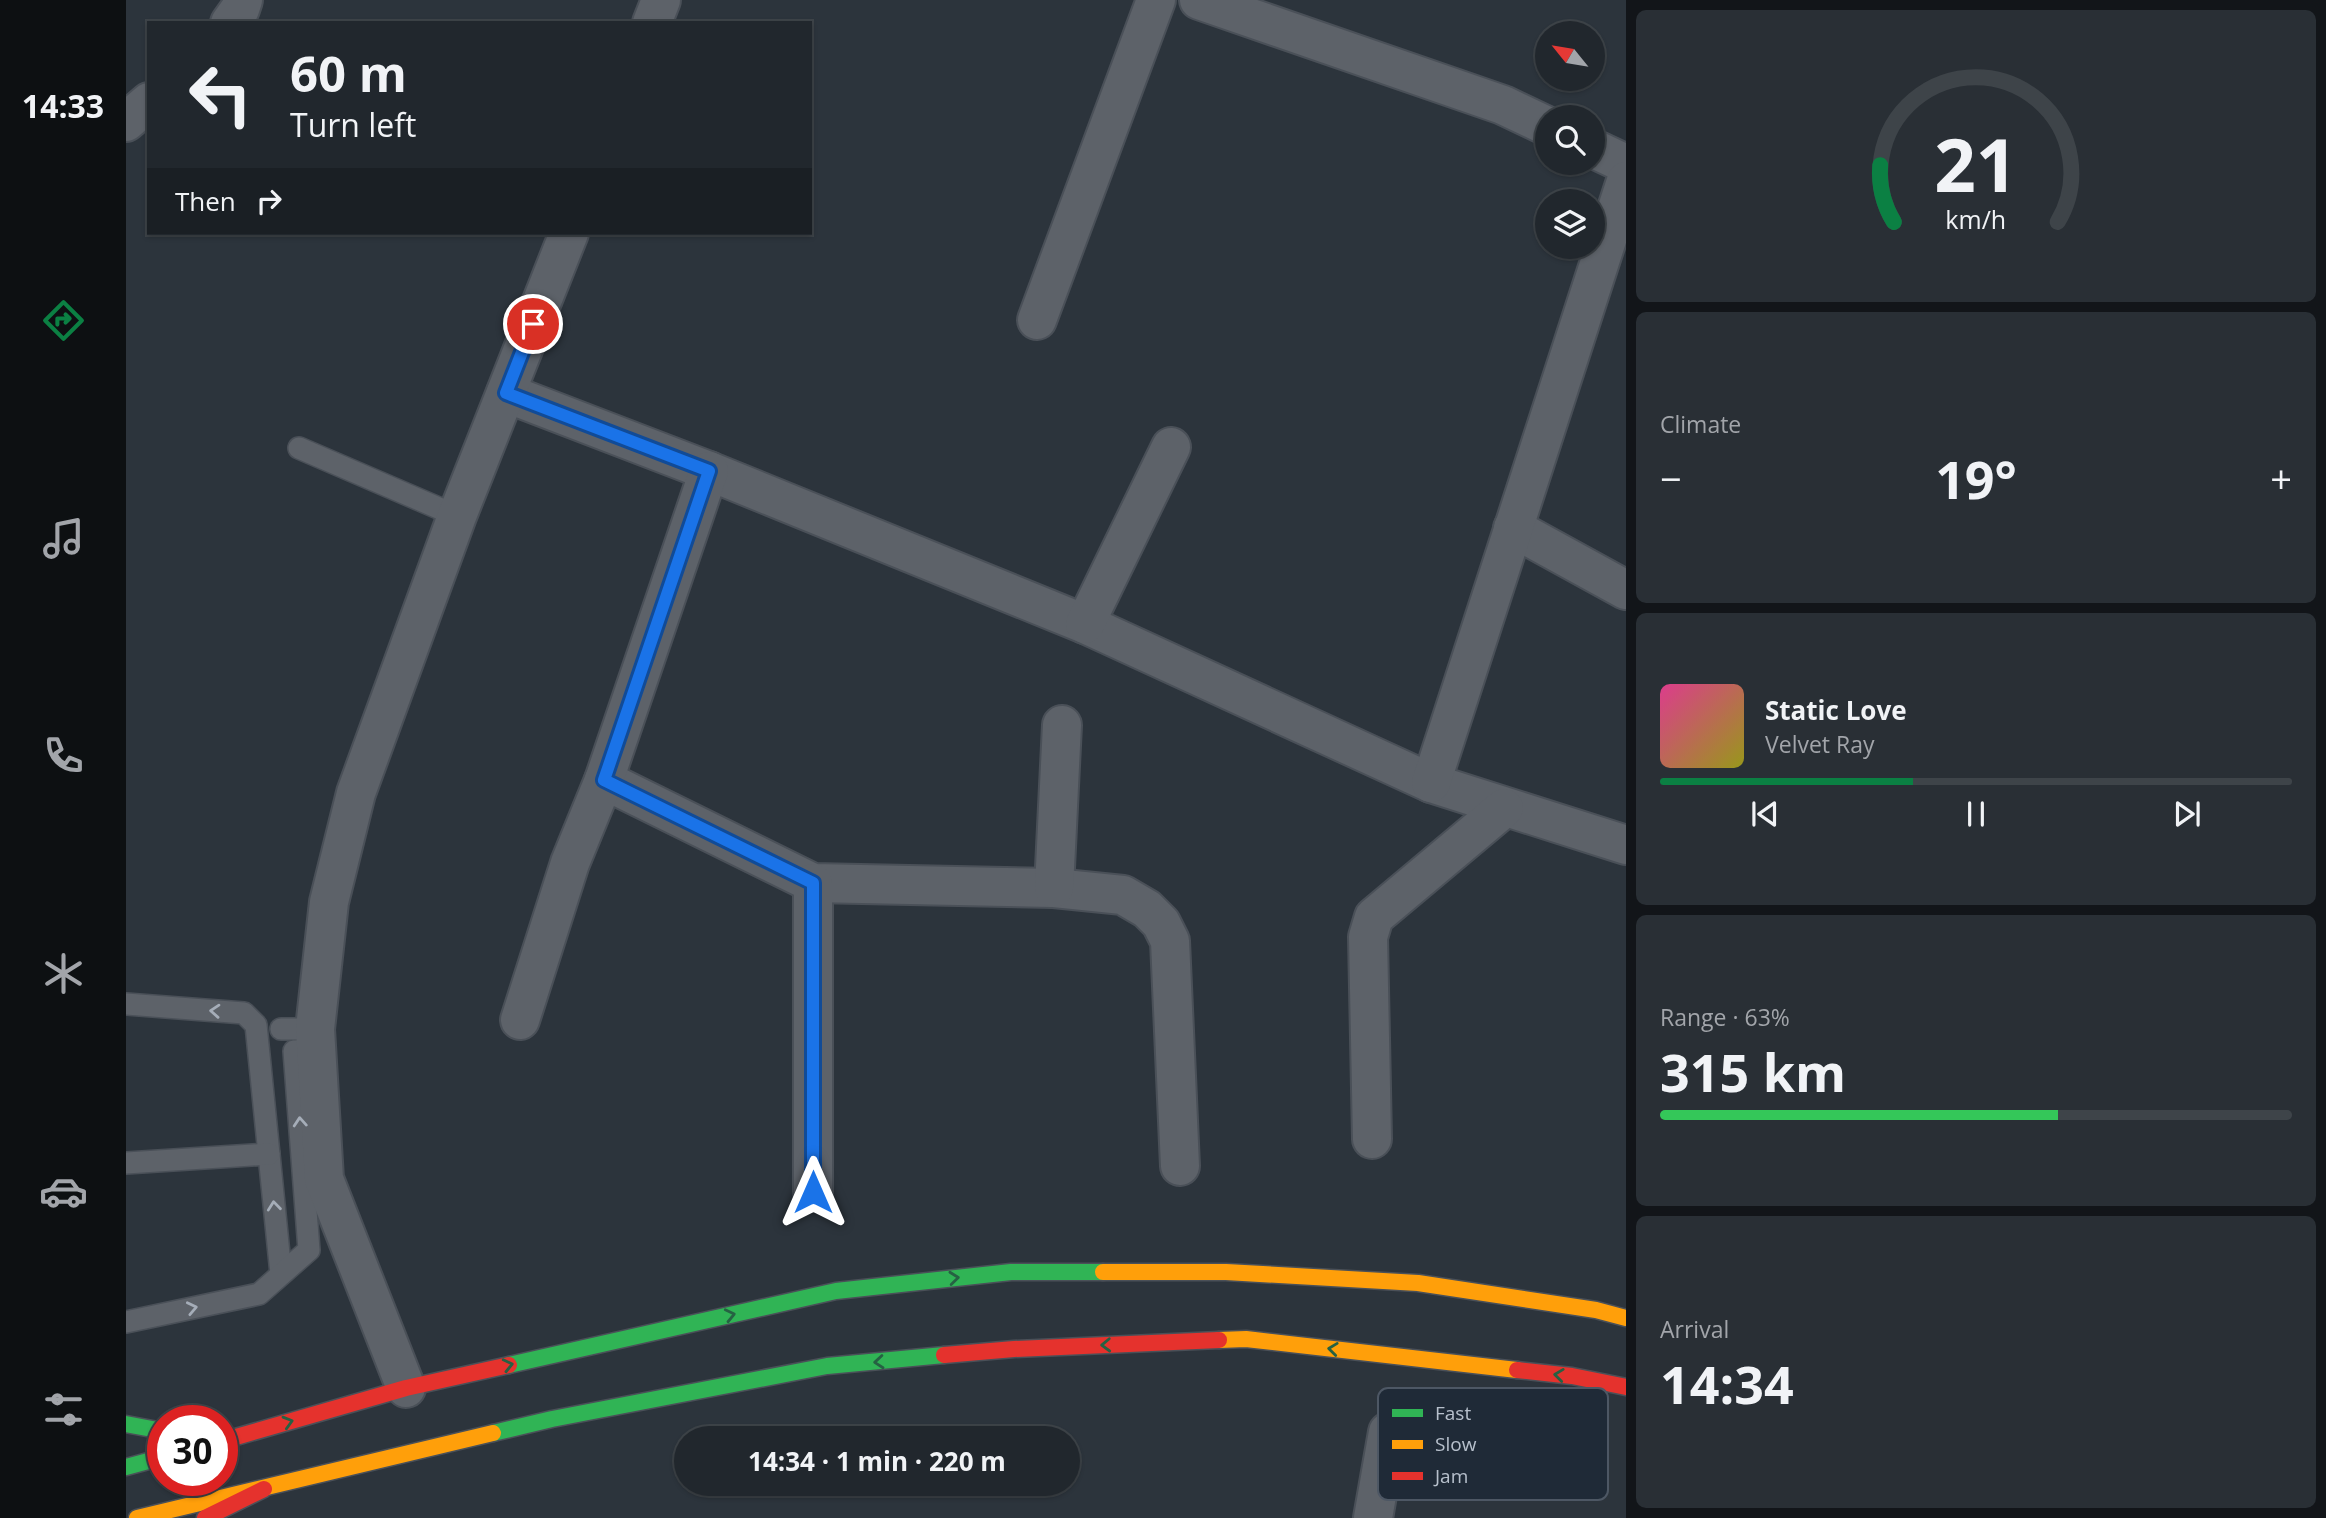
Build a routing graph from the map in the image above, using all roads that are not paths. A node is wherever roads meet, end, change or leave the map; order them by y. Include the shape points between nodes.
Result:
1 (243, 0) edge
2 (660, 0) edge
3 (1156, 0) edge
4 (1199, 0) edge
5 (231, 21) edge
6 (653, 21) edge
7 (1535, 120) edge
8 (1605, 154) edge
9 (1626, 164) edge
10 (1626, 181) edge
11 (568, 235) edge
12 (1037, 320) dead end
13 (506, 393) junction
14 (1171, 447) dead end
15 (299, 448) dead end
16 (709, 471) junction
17 (457, 516) junction
18 (1513, 528) junction
19 (1626, 590) edge
20 (1085, 624) junction
21 (1062, 725) dead end
22 (604, 780) junction
23 (1431, 783) junction
24 (1504, 808) junction
25 (1626, 845) edge
26 (813, 883) junction
27 (1054, 888) junction
28 (126, 1004) edge
29 (520, 1020) dead end
30 (297, 1042) junction
31 (1372, 1139) dead end
32 (269, 1154) junction
33 (126, 1163) edge
34 (1180, 1167) dead end
35 (813, 1192) dead end
36 (281, 1274) junction
37 (1626, 1318) edge
38 (126, 1322) edge
39 (1626, 1387) edge
40 (406, 1388) junction
41 (126, 1424) edge
42 (147, 1428) edge
43 (238, 1436) edge
44 (147, 1461) edge
45 (126, 1467) edge
46 (264, 1489) junction
47 (1378, 1489) edge
48 (137, 1518) edge
49 (205, 1518) edge
50 (1373, 1518) edge

1 - 5 street
2 - 6 street
3 - 12 street
4 - 7 street via 1503,105
8 - 9 street
10 - 18 street
11 - 13 street
13 - 16 street
13 - 17 street
14 - 20 street
15 - 17 lane
16 - 20 street
16 - 22 street
17 - 30 street via 356,793
18 - 19 street
18 - 23 street
20 - 23 street
21 - 27 street
22 - 26 street
22 - 29 street via 570,863
23 - 24 street
24 - 25 street
24 - 31 street via 1374,917 1368,937
26 - 27 street
26 - 35 street
27 - 34 street via 1123,895 1161,923 1170,942
32 -> 28 lane via 256,1026 250,1018 244,1013
36 -> 30 lane via 309,1250
30 - 40 street via 324,1179
32 - 33 lane
36 -> 32 lane
38 -> 36 lane via 259,1294
40 -> 37 street via 836,1291 1011,1272 1226,1272 1418,1283
39 -> 46 street via 1246,1339 1014,1349 827,1366 552,1419
43 -> 40 street
41 - 42 street
44 - 45 street
46 - 48 street
46 - 49 street
47 - 50 street

